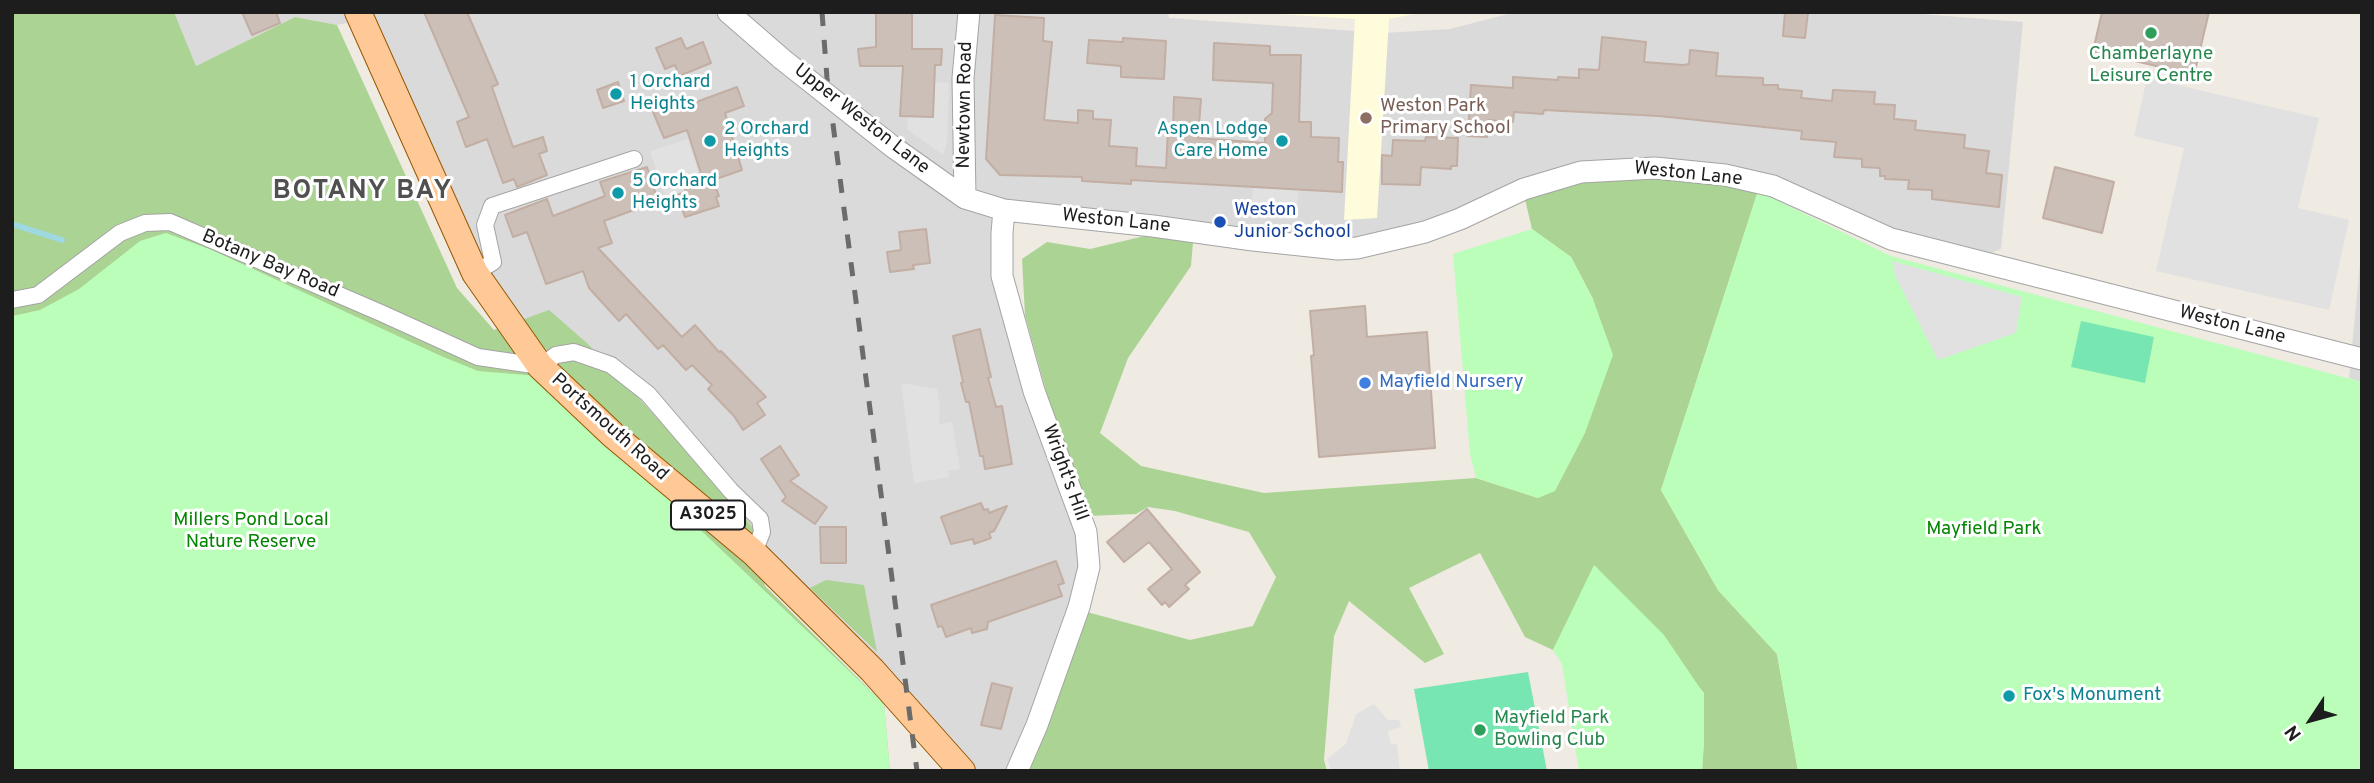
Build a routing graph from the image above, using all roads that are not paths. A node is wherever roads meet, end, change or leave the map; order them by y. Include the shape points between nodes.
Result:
1 (358, 12) edge
2 (728, 12) edge
3 (970, 12) edge
4 (634, 159) dead end
5 (965, 198) junction
6 (1004, 210) junction
7 (475, 273) junction
8 (12, 300) edge
9 (2362, 359) edge
10 (540, 366) junction
11 (754, 554) junction
12 (962, 771) edge
13 (1017, 771) edge

1 - 7 main road, Portsmouth Road / A3025
2 - 5 street, Upper Weston Lane, bridge via 893,147
3 - 5 street, Newtown Road via 963,78
4 - 7 street via 492,206 485,225 493,262
5 - 6 street, Upper Weston Lane
6 - 9 street, Weston Lane via 1338,249 1425,232 1547,180 1581,172 1655,168 1725,175 1773,186 1891,239
6 - 13 street, Wright's Hill via 1002,276 1034,391 1086,532 1089,568 1079,607
7 - 10 main road, Portsmouth Road / A3025
8 - 10 street, Botany Bay Road via 38,295 120,233 145,223 170,222 478,357
10 - 11 main road, Portsmouth Road / A3025
10 - 11 street via 556,355 574,352 611,365 648,394 760,519 762,532
11 - 12 main road, Portsmouth Road / A3025 via 872,670

